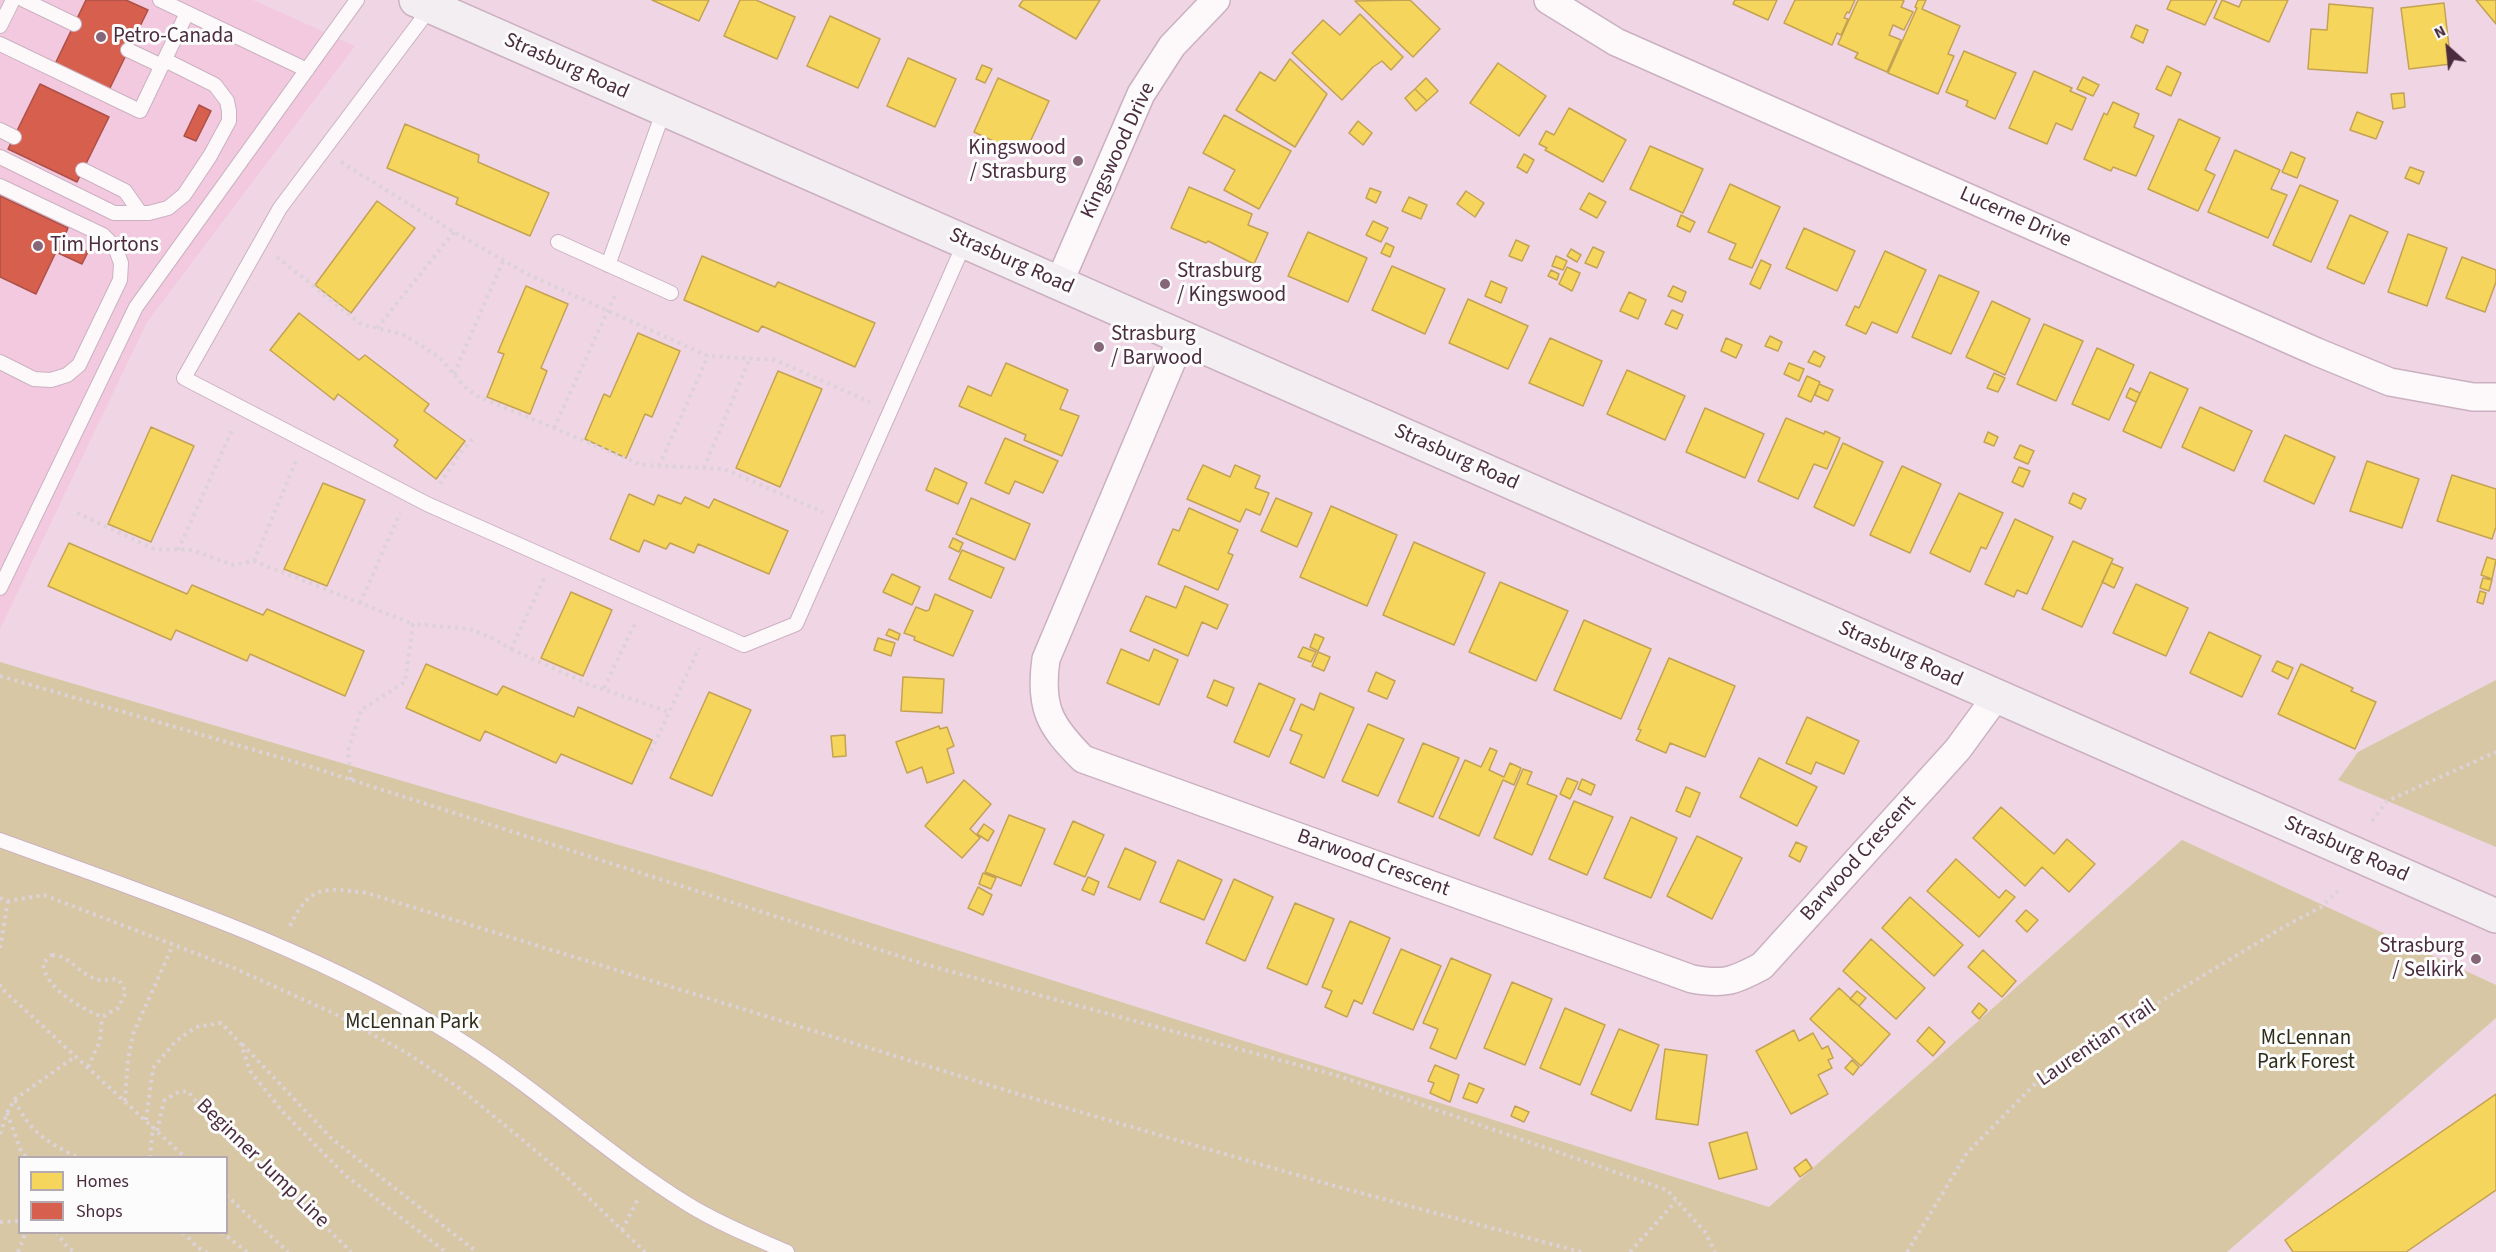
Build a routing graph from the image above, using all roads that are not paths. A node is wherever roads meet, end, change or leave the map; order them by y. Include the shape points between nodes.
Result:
1 (13, 0) edge
2 (24, 0) edge
3 (160, 0) edge
4 (357, 0) edge
5 (1216, 0) edge
6 (1548, 0) edge
7 (424, 3) edge
8 (187, 13) junction
9 (74, 24) dead end
10 (0, 27) edge
11 (0, 44) edge
12 (128, 50) dead end
13 (163, 63) junction
14 (307, 70) junction
15 (664, 110) junction
16 (0, 130) edge
17 (14, 136) dead end
18 (0, 157) edge
19 (83, 170) dead end
20 (0, 186) edge
21 (139, 212) junction
22 (558, 242) dead end
23 (965, 242) junction
24 (608, 265) junction
25 (1059, 283) junction
26 (671, 293) dead end
27 (1182, 338) junction
28 (0, 362) edge
29 (2496, 397) edge
30 (0, 588) edge
31 (1996, 697) junction
32 (0, 840) edge
33 (2496, 916) edge
34 (788, 1252) edge

1 - 10 lane
2 - 9 lane
3 - 8 lane
4 - 14 lane
5 - 25 street, Kingswood Drive via 1172,46 1141,94
6 - 29 street, Lucerne Drive via 1616,42 2318,352 2390,381 2473,397
7 - 15 street, Strasburg Road
7 - 23 lane via 280,208 184,378 427,504 646,602 744,645 796,624
8 - 13 lane
8 - 14 lane
11 - 13 lane via 140,111
12 - 13 lane
13 - 21 lane via 215,85 227,101 229,121 177,203 159,212
14 - 30 lane via 136,307
15 - 23 street, Strasburg Road
15 - 24 lane
16 - 17 lane
18 - 21 lane via 114,213
19 - 21 lane via 125,191
20 - 28 lane via 103,235 115,247 121,263 120,280 79,365 67,375 51,380 34,379
22 - 24 lane
23 - 25 street, Strasburg Road
24 - 26 lane
25 - 27 street, Strasburg Road
27 - 31 street, Strasburg Road
27 - 31 street, Barwood Crescent via 1047,659 1043,681 1047,712 1060,736 1083,759 1711,983 1736,980 1762,966 1958,749
31 - 33 street, Strasburg Road
32 - 34 lane via 212,917 387,997 532,1090 595,1140 690,1206

